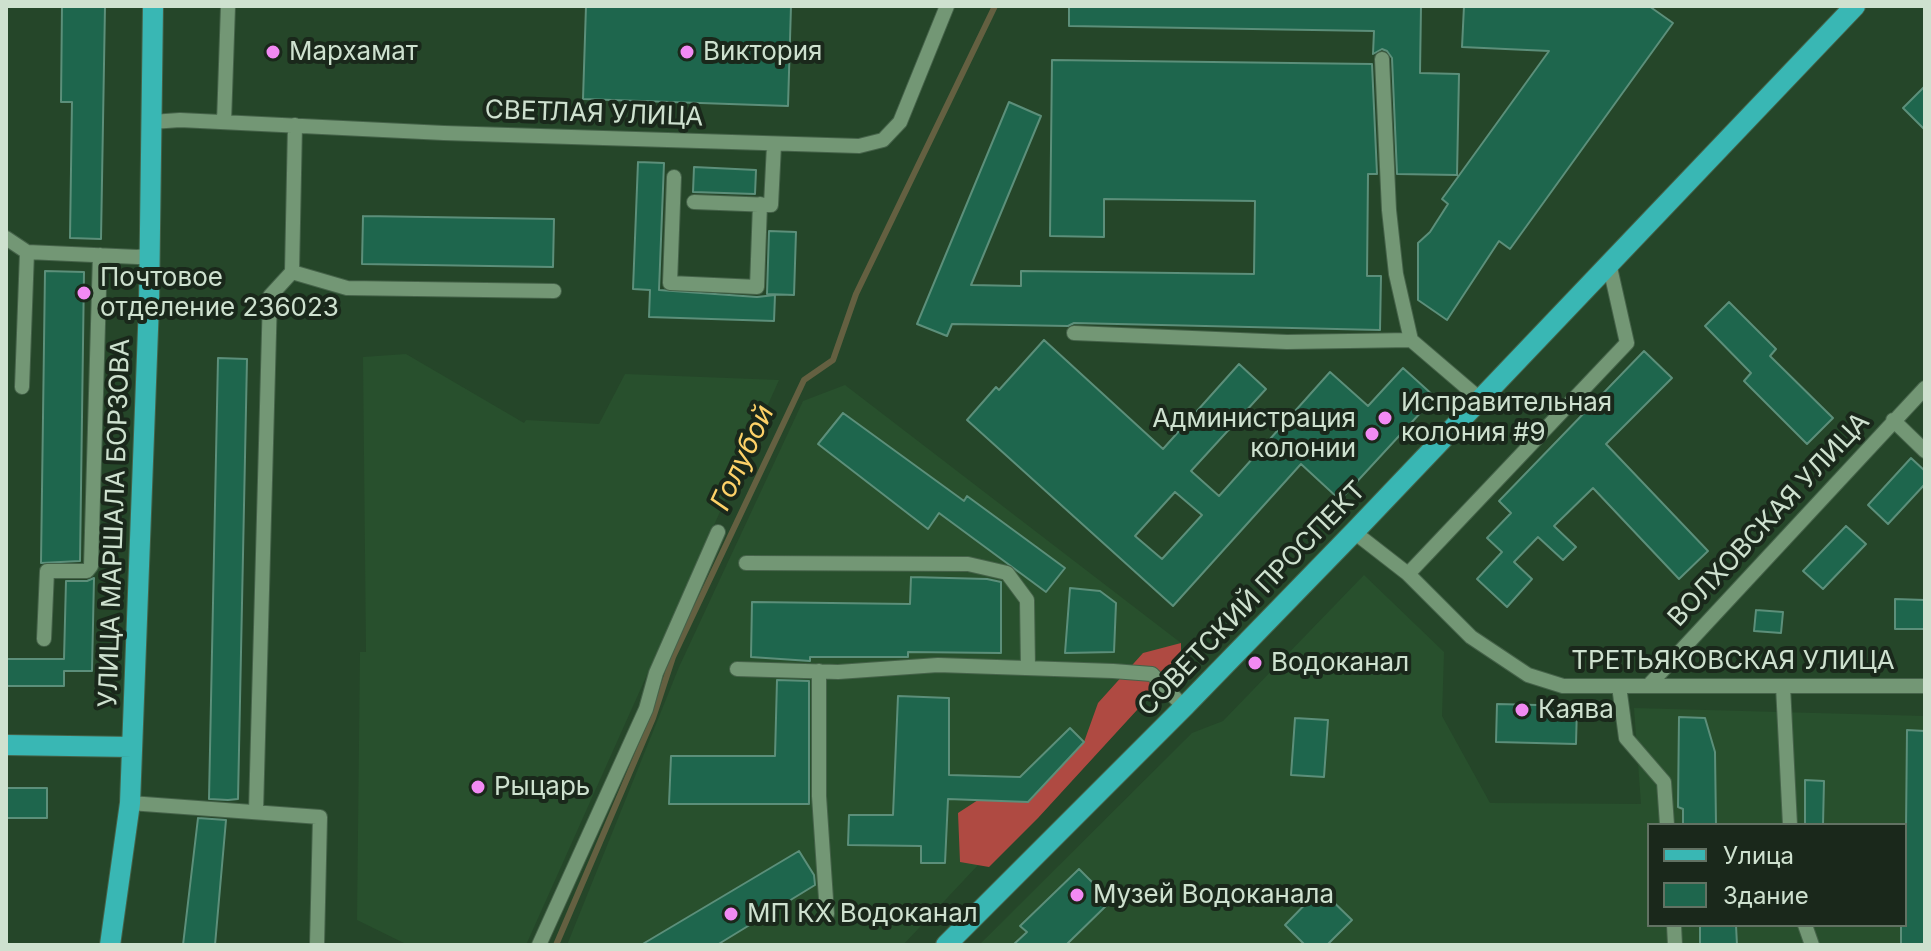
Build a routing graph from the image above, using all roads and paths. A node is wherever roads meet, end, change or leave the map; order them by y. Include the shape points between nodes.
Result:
1 (153, 6) edge
2 (228, 6) edge
3 (947, 6) edge
4 (1855, 6) edge
5 (1382, 59) dead end
6 (152, 122) junction
7 (224, 122) junction
8 (295, 125) junction
9 (774, 145) junction
10 (674, 177) dead end
11 (694, 202) dead end
12 (760, 204) junction
13 (6, 238) edge
14 (27, 252) junction
15 (100, 255) junction
16 (149, 255) junction
17 (1609, 263) junction
18 (292, 272) junction
19 (554, 291) dead end
20 (1074, 333) dead end
21 (1411, 340) junction
22 (22, 387) dead end
23 (1925, 388) edge
24 (1480, 399) junction
25 (1893, 420) junction
26 (1925, 451) edge
27 (718, 532) dead end
28 (1354, 532) junction
29 (746, 563) dead end
30 (1408, 574) junction
31 (44, 639) dead end
32 (1028, 668) junction
33 (737, 669) dead end
34 (819, 671) junction
35 (1649, 685) junction
36 (1619, 686) junction
37 (1783, 686) junction
38 (1925, 686) edge
39 (1184, 707) junction
40 (6, 745) edge
41 (132, 747) junction
42 (130, 803) junction
43 (256, 811) junction
44 (1667, 823) edge
45 (1790, 823) edge
46 (827, 914) dead end
47 (110, 945) edge
48 (317, 945) edge
49 (539, 945) edge
50 (946, 945) edge

1 - 6 main road, УЛИЦА МАРШАЛА БОРЗОВА
2 - 7 street
3 - 9 street, СВЕТЛАЯ УЛИЦА via 900,122 883,140 859,146
4 - 17 main road, СОВЕТСКИЙ ПРОСПЕКТ
5 - 21 street via 1389,210
6 - 7 street, СВЕТЛАЯ УЛИЦА
6 - 16 main road, УЛИЦА МАРШАЛА БОРЗОВА
7 - 8 street, СВЕТЛАЯ УЛИЦА
8 - 9 street, СВЕТЛАЯ УЛИЦА
8 - 18 street
9 - 12 street via 771,205
10 - 12 street via 670,283 757,287
11 - 12 street
13 - 14 street
14 - 15 street
14 - 22 street
15 - 16 street
15 - 31 street via 91,566 87,571 47,571
16 - 41 main road, УЛИЦА МАРШАЛА БОРЗОВА
17 - 24 main road, СОВЕТСКИЙ ПРОСПЕКТ
17 - 30 street via 1627,343
18 - 19 street via 347,288
18 - 43 street via 270,296
20 - 21 street via 1287,342
21 - 24 street
23 - 25 street, ВОЛХОВСКАЯ УЛИЦА
24 - 28 main road, СОВЕТСКИЙ ПРОСПЕКТ
25 - 26 street
25 - 35 street, ВОЛХОВСКАЯ УЛИЦА
27 - 49 street via 656,673 646,709
28 - 30 street, ТРЕТЬЯКОВСКАЯ УЛИЦА
28 - 39 main road, СОВЕТСКИЙ ПРОСПЕКТ
29 - 32 street via 968,564 1007,573 1027,600
30 - 36 street, ТРЕТЬЯКОВСКАЯ УЛИЦА via 1471,637 1528,675 1563,686
32 - 34 street via 938,665
32 - 39 street via 1152,674
33 - 34 street
34 - 46 street via 819,796
35 - 36 street, ТРЕТЬЯКОВСКАЯ УЛИЦА
35 - 37 street, ТРЕТЬЯКОВСКАЯ УЛИЦА
36 - 44 street via 1626,738 1664,782
37 - 38 street, ТРЕТЬЯКОВСКАЯ УЛИЦА
37 - 45 street
39 - 50 main road, СОВЕТСКИЙ ПРОСПЕКТ
40 - 41 main road
41 - 42 main road, УЛИЦА МАРШАЛА БОРЗОВА
42 - 43 street
42 - 47 main road, УЛИЦА МАРШАЛА БОРЗОВА
43 - 48 street via 320,817

